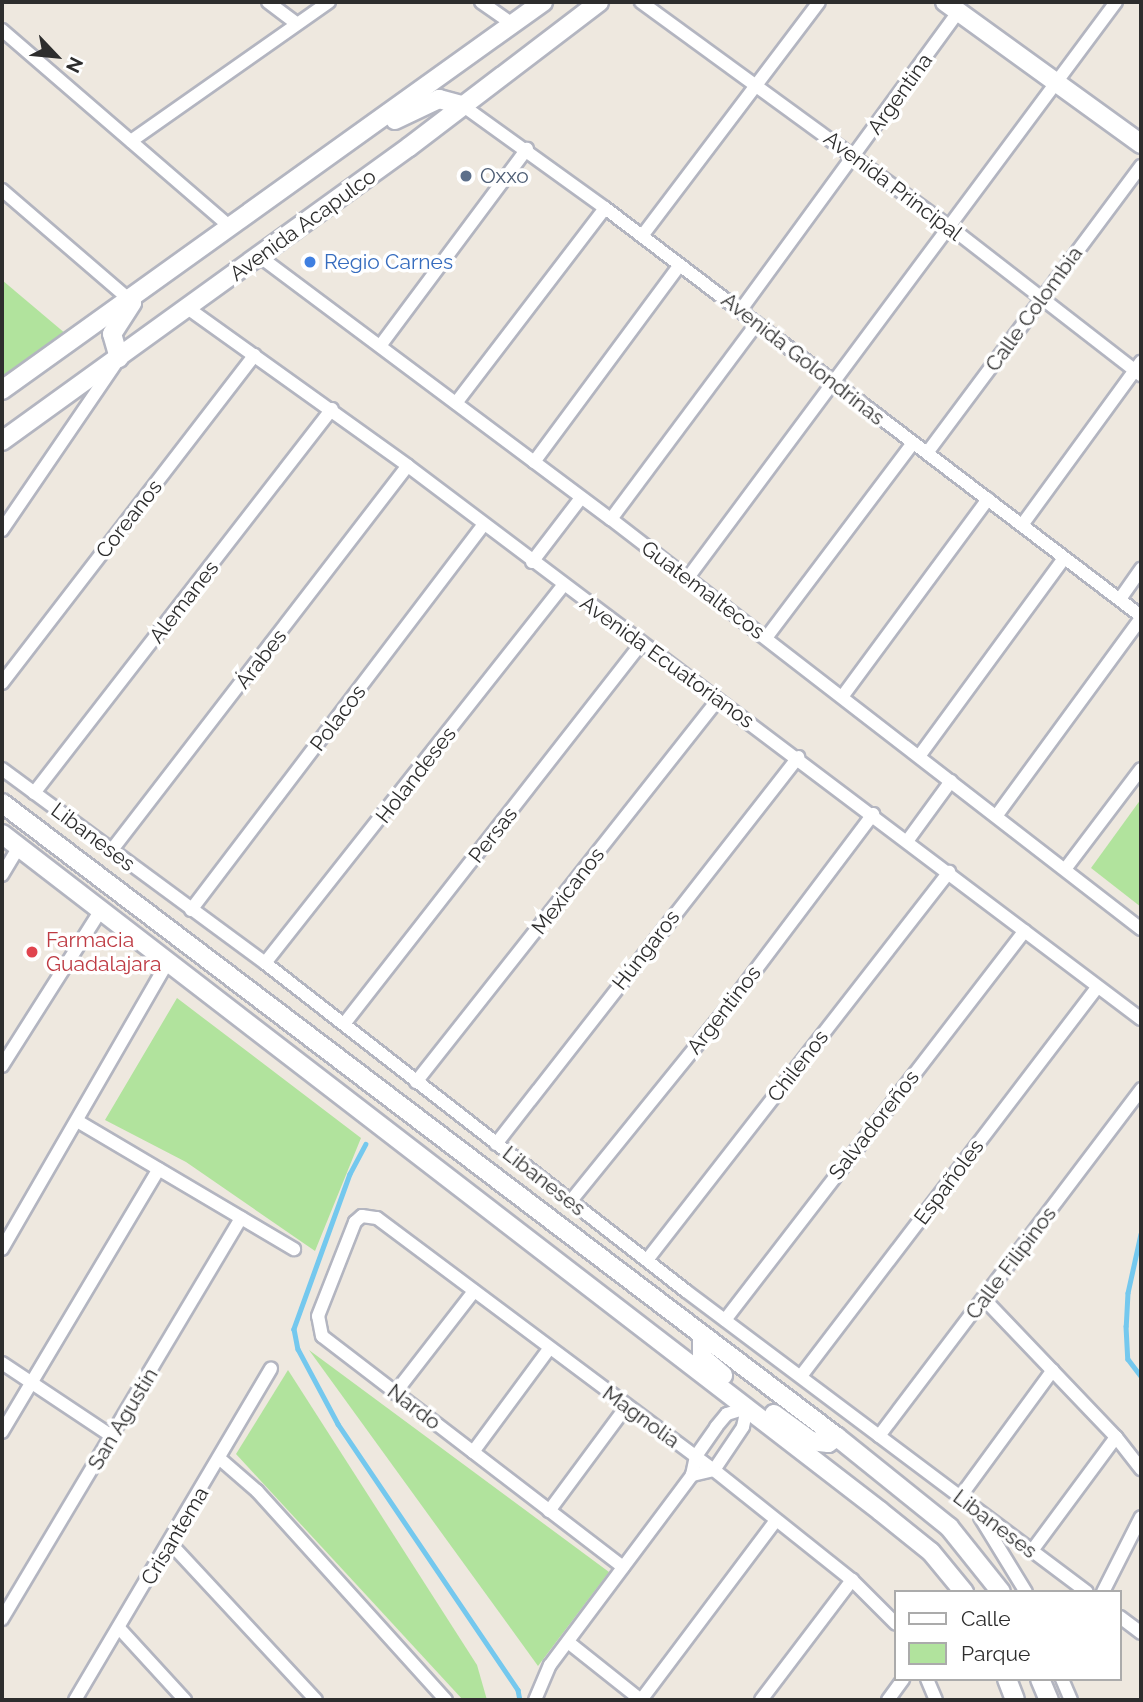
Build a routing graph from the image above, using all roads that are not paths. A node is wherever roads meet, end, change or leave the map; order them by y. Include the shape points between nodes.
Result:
1 (268, 2) edge
2 (329, 2) edge
3 (481, 2) edge
4 (543, 2) edge
5 (598, 2) edge
6 (641, 2) edge
7 (820, 2) edge
8 (1116, 2) edge
9 (952, 7) edge
10 (297, 24) junction
11 (513, 24) junction
12 (2, 30) edge
13 (1058, 83) junction
14 (756, 86) junction
15 (462, 105) junction
16 (1139, 138) edge
17 (351, 139) junction
18 (131, 141) junction
19 (527, 149) junction
20 (855, 156) junction
21 (1141, 166) edge
22 (2, 190) edge
23 (605, 208) junction
24 (229, 226) junction
25 (950, 227) junction
26 (642, 236) junction
27 (259, 256) junction
28 (680, 265) junction
29 (1041, 299) junction
30 (130, 300) junction
31 (189, 309) junction
32 (740, 311) junction
33 (757, 323) junction
34 (380, 346) junction
35 (255, 355) junction
36 (119, 358) junction
37 (1139, 369) edge
38 (832, 384) junction
39 (2, 390) edge
40 (456, 403) junction
41 (332, 409) junction
42 (2, 441) edge
43 (913, 443) junction
44 (927, 453) junction
45 (534, 462) junction
46 (408, 466) junction
47 (581, 498) junction
48 (988, 499) junction
49 (611, 519) junction
50 (483, 524) junction
51 (1022, 525) junction
52 (2, 530) edge
53 (1064, 558) junction
54 (532, 562) junction
55 (1141, 569) edge
56 (687, 579) junction
57 (563, 585) junction
58 (1120, 599) junction
59 (1141, 617) edge
60 (766, 638) junction
61 (640, 645) junction
62 (2, 683) edge
63 (842, 697) junction
64 (718, 700) junction
65 (920, 755) junction
66 (798, 757) junction
67 (2, 769) edge
68 (1141, 769) edge
69 (951, 781) junction
70 (34, 793) junction
71 (2, 803) edge
72 (873, 814) junction
73 (997, 815) junction
74 (2, 834) edge
75 (908, 839) junction
76 (19, 847) junction
77 (111, 851) junction
78 (1066, 868) junction
79 (949, 872) junction
80 (2, 875) edge
81 (101, 910) junction
82 (191, 910) junction
83 (1141, 929) edge
84 (1025, 931) junction
85 (168, 961) junction
86 (265, 963) junction
87 (1097, 987) junction
88 (1141, 1020) edge
89 (344, 1024) junction
90 (2, 1066) edge
91 (416, 1082) junction
92 (1141, 1088) edge
93 (79, 1122) junction
94 (496, 1144) junction
95 (159, 1168) junction
96 (570, 1202) junction
97 (241, 1218) junction
98 (377, 1218) joint
99 (2, 1249) edge
100 (294, 1250) dead end
101 (647, 1260) junction
102 (474, 1291) junction
103 (985, 1300) junction
104 (725, 1320) junction
105 (702, 1336) junction
106 (549, 1349) junction
107 (2, 1363) edge
108 (271, 1369) dead end
109 (1053, 1370) junction
110 (801, 1376) junction
111 (32, 1382) junction
112 (395, 1392) junction
113 (626, 1407) junction
114 (747, 1408) junction
115 (2, 1432) edge
116 (879, 1436) junction
117 (113, 1437) junction
118 (837, 1437) junction
119 (1116, 1437) junction
120 (473, 1452) junction
121 (696, 1456) junction
122 (220, 1459) junction
123 (1141, 1469) edge
124 (713, 1470) junction
125 (692, 1475) junction
126 (960, 1497) junction
127 (974, 1508) junction
128 (549, 1511) junction
129 (1141, 1517) edge
130 (776, 1520) junction
131 (171, 1544) junction
132 (1031, 1552) junction
133 (623, 1567) junction
134 (852, 1580) junction
135 (962, 1590) edge
136 (999, 1590) edge
137 (1025, 1590) edge
138 (1084, 1590) edge
139 (1104, 1590) edge
140 (2, 1619) edge
141 (1122, 1619) edge
142 (894, 1622) edge
143 (119, 1629) junction
144 (1141, 1633) edge
145 (568, 1642) junction
146 (902, 1681) edge
147 (928, 1681) edge
148 (1008, 1681) edge
149 (1041, 1681) edge
150 (1063, 1681) edge
151 (75, 1700) edge
152 (185, 1700) edge
153 (316, 1700) edge
154 (446, 1700) edge
155 (535, 1700) edge
156 (641, 1700) edge
157 (761, 1700) edge
158 (888, 1700) edge
159 (936, 1700) edge
160 (1015, 1700) edge
161 (1049, 1700) edge
162 (1071, 1700) edge

1 - 10 street
2 - 10 street
3 - 11 street
4 - 11 main road, Avenida Acapulco
5 - 15 main road, Avenida Acapulco
6 - 14 street, Avenida Principal
7 - 14 street
8 - 13 street
9 - 13 main road
9 - 20 street, Argentina
10 - 18 street
11 - 17 main road, Avenida Acapulco
12 - 18 street
13 - 16 main road
13 - 25 street
14 - 20 street, Avenida Principal
14 - 26 street
15 - 17 main road via 448,99 427,102 364,139
15 - 19 street, Avenida Golondrinas
15 - 27 main road, Avenida Acapulco
17 - 24 main road, Avenida Acapulco
18 - 24 street
19 - 23 street, Avenida Golondrinas
19 - 34 street
20 - 25 street, Avenida Principal
20 - 32 street, Argentina
21 - 29 street, Calle Colombia
22 - 30 street
23 - 26 street, Avenida Golondrinas
23 - 40 street
24 - 30 main road, Avenida Acapulco
25 - 29 street, Avenida Principal
25 - 38 street
26 - 28 street, Avenida Golondrinas
27 - 31 main road, Avenida Acapulco
27 - 34 street, Guatemaltecos
28 - 32 street, Avenida Golondrinas
28 - 45 street
29 - 37 street, Avenida Principal
29 - 44 street, Calle Colombia
30 - 36 main road via 132,309 111,339
30 - 39 main road, Avenida Acapulco
31 - 35 street, Avenida Ecuatorianos
31 - 36 main road, Avenida Acapulco
32 - 33 street, Avenida Golondrinas
33 - 38 street, Avenida Golondrinas
33 - 49 street
34 - 40 street, Guatemaltecos
35 - 41 street, Avenida Ecuatorianos
35 - 62 street, Coreanos
36 - 42 main road, Avenida Acapulco
36 - 52 street
37 - 51 street
38 - 43 street, Avenida Golondrinas
38 - 56 street
40 - 45 street, Guatemaltecos
41 - 46 street, Avenida Ecuatorianos
41 - 70 street, Alemanes
43 - 44 street, Avenida Golondrinas
43 - 60 street
44 - 48 street, Avenida Golondrinas
45 - 47 street, Guatemaltecos
46 - 50 street, Avenida Ecuatorianos
46 - 77 street, Árabes
47 - 49 street, Guatemaltecos
47 - 54 street
48 - 51 street, Avenida Golondrinas
48 - 63 street
49 - 56 street, Guatemaltecos
50 - 54 street, Avenida Ecuatorianos
50 - 82 street, Polacos
51 - 53 street, Avenida Golondrinas
53 - 58 street, Avenida Golondrinas
53 - 65 street
54 - 57 street, Avenida Ecuatorianos
55 - 58 street
56 - 60 street, Guatemaltecos
57 - 61 street, Avenida Ecuatorianos
57 - 86 street, Holandeses
58 - 59 street, Avenida Golondrinas
59 - 73 street
60 - 63 street, Guatemaltecos
61 - 64 street, Avenida Ecuatorianos
61 - 89 street, Persas
63 - 65 street, Guatemaltecos
64 - 66 street, Avenida Ecuatorianos
64 - 91 street, Mexicanos
65 - 69 street, Guatemaltecos
66 - 72 street, Avenida Ecuatorianos
66 - 94 street, Húngaros
67 - 70 street, Libaneses
68 - 78 street
69 - 73 street, Guatemaltecos
69 - 75 street
70 - 77 street, Libaneses
71 - 105 main road, Libaneses
72 - 75 street, Avenida Ecuatorianos
72 - 96 street, Argentinos via 727,1008
73 - 78 street, Guatemaltecos
74 - 76 main road
75 - 79 street, Avenida Ecuatorianos
76 - 80 street
76 - 81 main road
77 - 82 street, Libaneses
78 - 83 street, Guatemaltecos
79 - 84 street, Avenida Ecuatorianos
79 - 101 street, Chilenos
81 - 85 main road
81 - 90 street
82 - 86 street, Libaneses
84 - 87 street, Avenida Ecuatorianos
84 - 104 street, Salvadoreños
85 - 93 street
85 - 114 main road via 438,1175
86 - 89 street, Libaneses
87 - 88 street, Avenida Ecuatorianos
87 - 110 street, Españoles
89 - 91 street, Libaneses
91 - 94 street, Libaneses
92 - 103 street, Calle Filipinos
93 - 95 street
93 - 99 street
94 - 96 street, Libaneses
95 - 97 street
95 - 111 street
96 - 101 street, Libaneses
97 - 100 street
97 - 117 street, San Agustín
98 - 102 street, Magnolia
98 - 112 street, Nardo via 362,1216 355,1222 317,1324 330,1343
101 - 104 street, Libaneses
102 - 106 street, Magnolia
102 - 112 street
103 - 109 street
103 - 116 street, Calle Filipinos
104 - 110 street, Libaneses
105 - 114 main road via 702,1357 749,1395
105 - 118 main road, Libaneses
106 - 113 street, Magnolia
106 - 120 street
107 - 111 street
108 - 122 street, Crisantema
109 - 119 street
109 - 126 street
110 - 116 street, Libaneses
111 - 115 street
111 - 117 street
112 - 120 street, Nardo
113 - 121 street, Magnolia
113 - 128 street
114 - 118 main road via 763,1406 811,1441 828,1443
114 - 121 street via 727,1414
114 - 124 street via 743,1427
114 - 135 main road via 931,1552
116 - 126 street, Libaneses
117 - 140 street, San Agustín
118 - 136 main road, Libaneses via 949,1527
119 - 123 street
119 - 132 street
120 - 128 street, Nardo
121 - 124 street, Magnolia
121 - 125 street
122 - 131 street, Crisantema
122 - 154 street via 257,1492
124 - 125 street
124 - 130 street, Magnolia
125 - 133 street
126 - 127 street, Libaneses
127 - 132 street, Libaneses
127 - 137 street
128 - 133 street, Nardo
129 - 139 street
130 - 134 street, Magnolia
130 - 156 street
131 - 143 street, Crisantema
131 - 153 street
132 - 138 street, Libaneses
133 - 145 street
134 - 142 street, Magnolia
134 - 157 street
141 - 144 street
143 - 151 street, Crisantema
143 - 152 street
145 - 155 street via 538,1685
145 - 156 street
146 - 158 street
147 - 159 street
148 - 160 main road
149 - 161 main road
150 - 162 street

